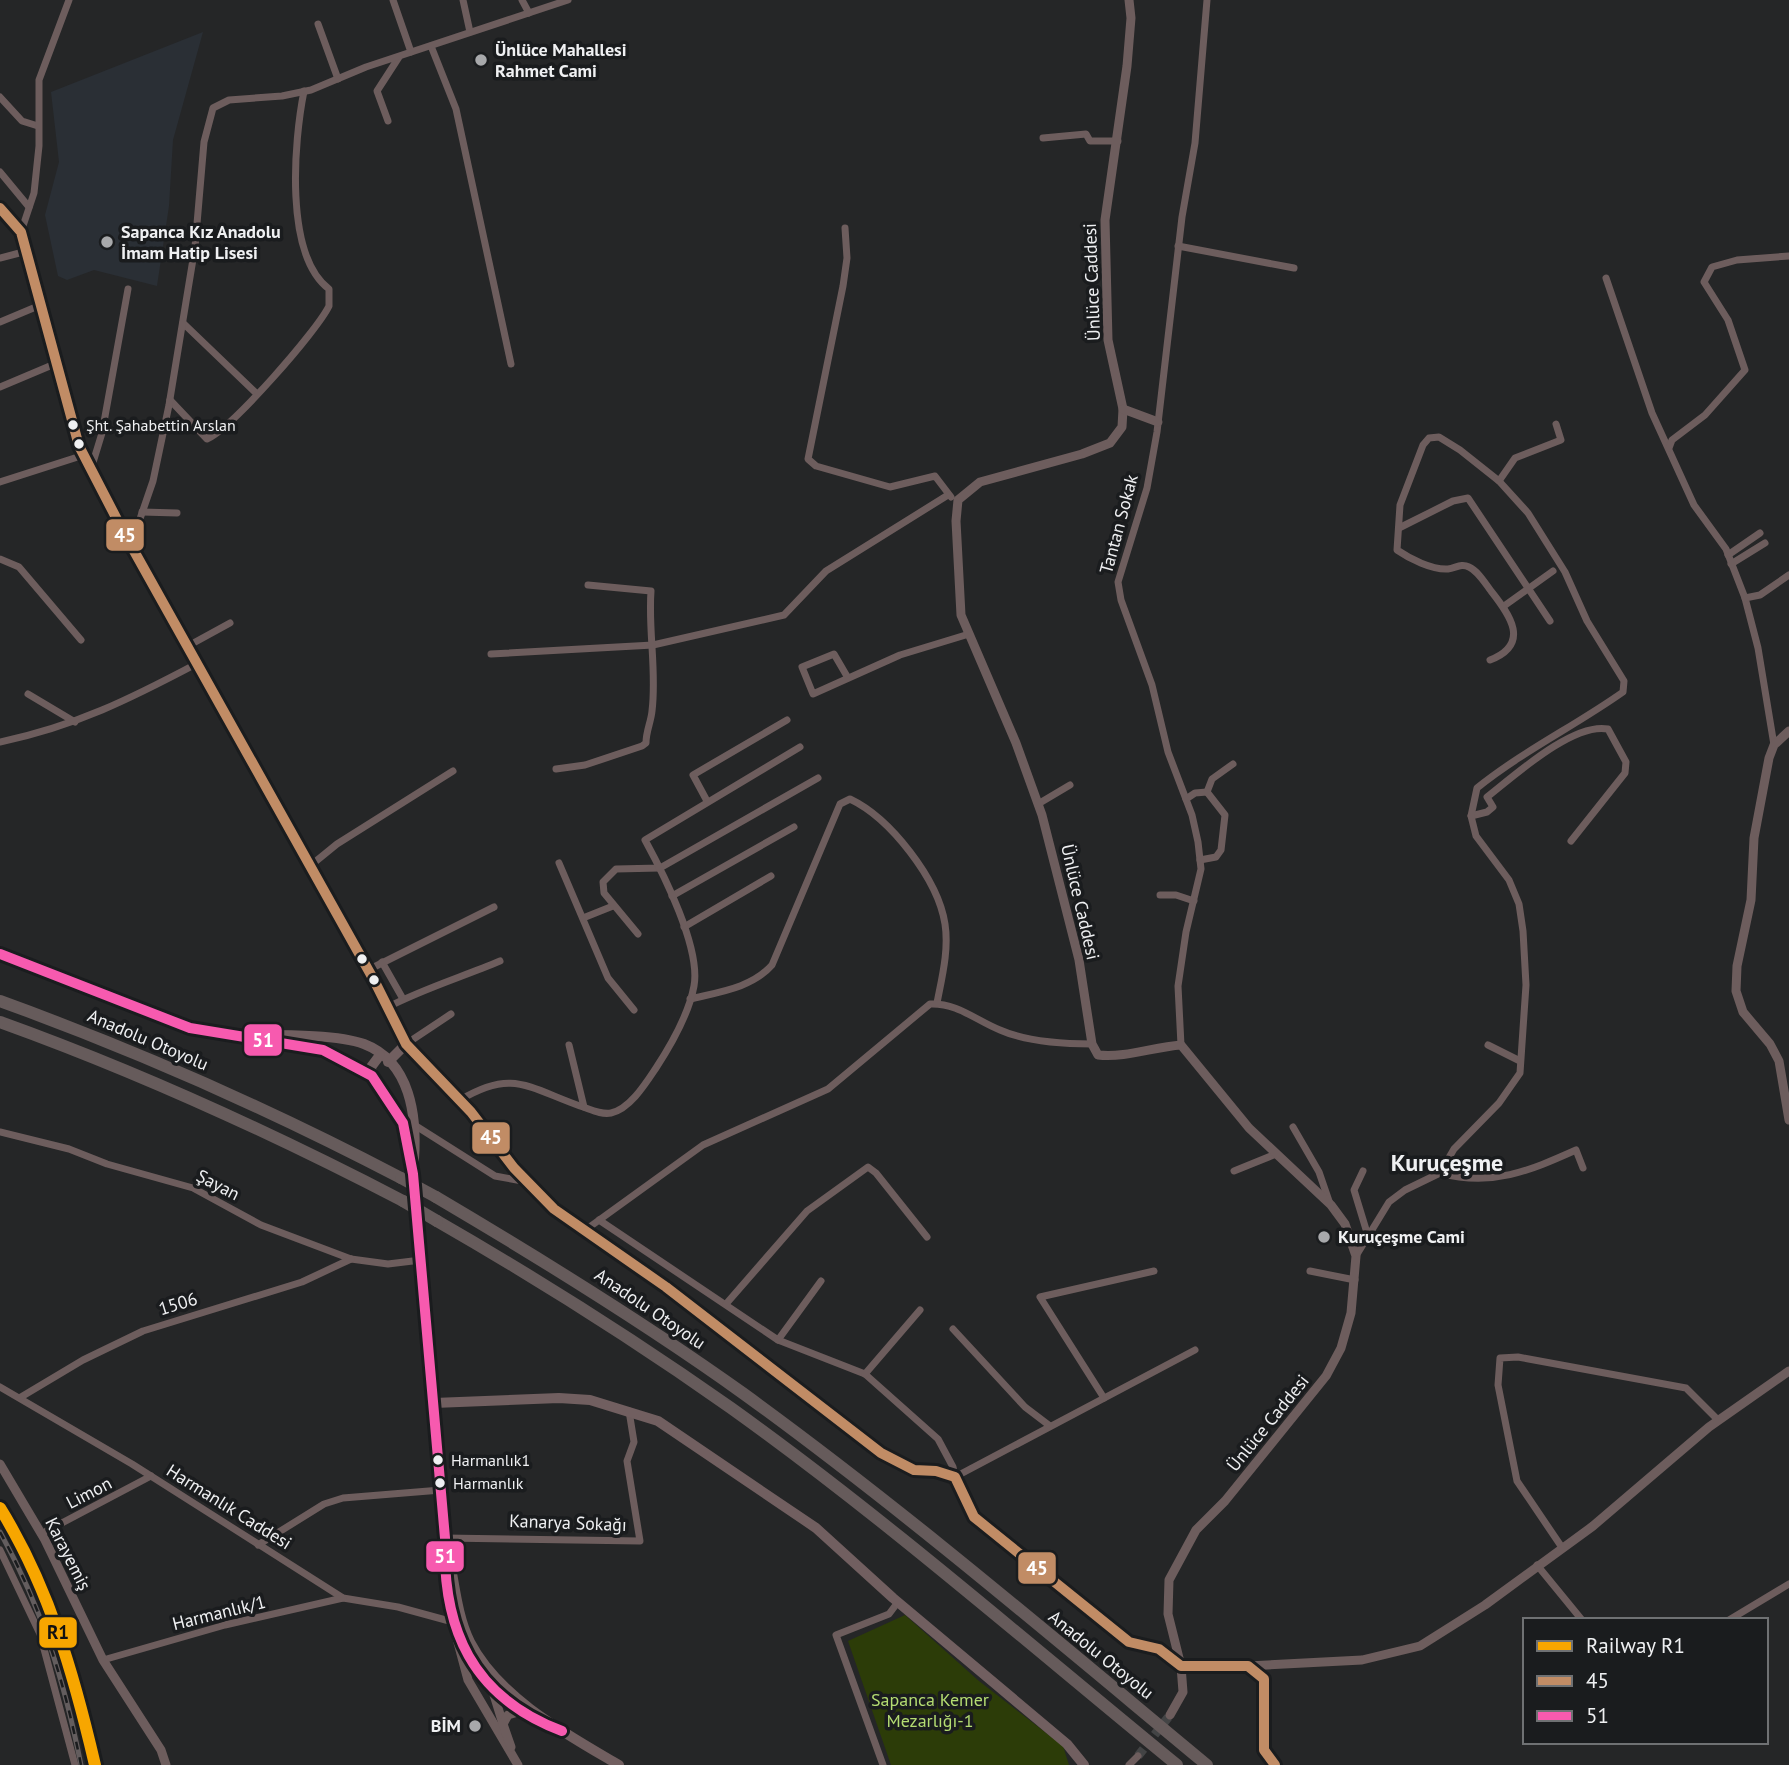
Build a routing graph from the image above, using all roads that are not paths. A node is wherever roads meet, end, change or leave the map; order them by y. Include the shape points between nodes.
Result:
1 (69, 0) edge
2 (393, 0) edge
3 (463, 0) edge
4 (522, 0) edge
5 (566, 0) edge
6 (1129, 0) edge
7 (1206, 0) edge
8 (529, 13) junction
9 (318, 24) dead end
10 (470, 32) junction
11 (431, 46) junction
12 (411, 52) junction
13 (400, 56) junction
14 (338, 79) junction
15 (304, 91) junction
16 (0, 97) edge
17 (388, 121) dead end
18 (38, 126) junction
19 (1043, 138) dead end
20 (1118, 141) junction
21 (0, 172) edge
22 (29, 207) junction
23 (0, 208) edge
24 (845, 228) dead end
25 (21, 232) junction
26 (1178, 246) junction
27 (27, 251) junction
28 (1789, 256) edge
29 (0, 258) edge
30 (1294, 268) dead end
31 (1606, 278) dead end
32 (128, 289) dead end
33 (43, 304) junction
34 (0, 322) edge
35 (183, 323) junction
36 (57, 363) junction
37 (511, 364) dead end
38 (0, 387) edge
39 (257, 394) junction
40 (170, 400) junction
41 (1124, 409) junction
42 (1158, 422) junction
43 (1556, 424) dead end
44 (1669, 448) junction
45 (84, 455) junction
46 (91, 469) junction
47 (1499, 481) junction
48 (0, 482) edge
49 (948, 495) junction
50 (958, 500) junction
51 (142, 512) junction
52 (177, 513) dead end
53 (1399, 528) junction
54 (1760, 533) dead end
55 (1765, 543) dead end
56 (131, 545) junction
57 (1728, 555) junction
58 (0, 559) edge
59 (1731, 565) junction
60 (1553, 571) dead end
61 (1789, 575) edge
62 (588, 585) dead end
63 (1529, 587) junction
64 (1745, 598) junction
65 (1504, 606) junction
66 (1550, 621) dead end
67 (230, 623) dead end
68 (969, 634) junction
69 (81, 640) dead end
70 (653, 645) junction
71 (188, 646) junction
72 (491, 654) dead end
73 (1490, 660) dead end
74 (198, 663) junction
75 (848, 678) junction
76 (28, 694) dead end
77 (787, 720) dead end
78 (75, 722) junction
79 (1789, 731) edge
80 (0, 742) edge
81 (1774, 746) junction
82 (800, 747) dead end
83 (1233, 764) dead end
84 (556, 769) dead end
85 (453, 771) dead end
86 (818, 778) dead end
87 (1070, 785) dead end
88 (1207, 792) junction
89 (1186, 799) junction
90 (707, 801) junction
91 (1038, 804) junction
92 (1471, 816) junction
93 (794, 827) dead end
94 (1571, 841) dead end
95 (1200, 860) junction
96 (559, 863) dead end
97 (310, 866) junction
98 (660, 868) junction
99 (771, 876) dead end
100 (1160, 895) dead end
101 (672, 896) junction
102 (1194, 901) junction
103 (613, 906) junction
104 (495, 907) dead end
105 (583, 918) junction
106 (684, 928) junction
107 (638, 934) dead end
108 (0, 954) edge
109 (500, 961) dead end
110 (382, 962) junction
111 (368, 970) junction
112 (403, 999) junction
113 (690, 999) junction
114 (0, 1001) edge
115 (937, 1003) junction
116 (386, 1008) junction
117 (634, 1010) dead end
118 (451, 1014) dead end
119 (0, 1022) edge
120 (230, 1035) junction
121 (406, 1044) junction
122 (1092, 1044) junction
123 (569, 1045) dead end
124 (1181, 1045) junction
125 (1488, 1045) dead end
126 (384, 1058) junction
127 (1520, 1061) junction
128 (400, 1076) junction
129 (375, 1079) junction
130 (460, 1100) junction
131 (584, 1107) junction
132 (1789, 1121) edge
133 (416, 1126) junction
134 (1293, 1127) dead end
135 (0, 1132) edge
136 (1276, 1154) junction
137 (1583, 1168) dead end
138 (1234, 1171) dead end
139 (1363, 1171) dead end
140 (1440, 1173) junction
141 (407, 1176) junction
142 (528, 1182) junction
143 (1331, 1205) junction
144 (599, 1220) junction
145 (584, 1231) junction
146 (1368, 1236) junction
147 (927, 1237) dead end
148 (1356, 1256) junction
149 (351, 1259) junction
150 (421, 1260) junction
151 (1154, 1271) dead end
152 (1310, 1271) dead end
153 (821, 1280) dead end
154 (1355, 1280) junction
155 (726, 1304) junction
156 (920, 1310) dead end
157 (953, 1329) dead end
158 (778, 1340) junction
159 (1195, 1350) dead end
160 (1789, 1371) edge
161 (865, 1374) junction
162 (0, 1387) edge
163 (21, 1397) junction
164 (1104, 1398) junction
165 (434, 1403) junction
166 (629, 1410) junction
167 (1718, 1420) junction
168 (1050, 1426) junction
169 (0, 1464) edge
170 (150, 1476) junction
171 (955, 1477) junction
172 (441, 1490) junction
173 (41, 1534) junction
174 (445, 1538) junction
175 (258, 1545) junction
176 (1561, 1546) junction
177 (0, 1550) edge
178 (1537, 1565) junction
179 (1789, 1584) edge
180 (343, 1598) junction
181 (898, 1602) junction
182 (1580, 1618) edge
183 (1732, 1618) edge
184 (453, 1622) junction
185 (456, 1635) junction
186 (103, 1660) junction
187 (1181, 1665) junction
188 (1248, 1666) junction
189 (488, 1669) junction
190 (505, 1685) junction
191 (491, 1687) junction
192 (481, 1706) junction
193 (521, 1711) junction
194 (1170, 1715) tunnel mouth
195 (503, 1724) junction
196 (562, 1731) junction
197 (1138, 1756) tunnel mouth
198 (75, 1765) edge
199 (166, 1765) edge
200 (518, 1765) edge
201 (619, 1765) edge
202 (883, 1765) edge
203 (1084, 1765) edge
204 (1129, 1765) edge
205 (1177, 1765) edge
206 (1208, 1765) edge
207 (1275, 1765) edge

1 - 18 street via 39,80
2 - 12 street
3 - 10 street
4 - 8 street
5 - 8 street
6 - 20 street, Ünlüce Caddesi
7 - 26 street, Tantan Sokak via 1195,143
8 - 10 street
9 - 14 street
10 - 11 street
11 - 12 street
11 - 37 street via 456,109
12 - 13 street
13 - 14 street
13 - 17 street via 377,91
14 - 15 street
15 - 35 street via 229,100 213,108 204,142
15 - 39 street via 294,199 316,279 329,289 329,306
16 - 18 street via 22,121
18 - 22 street
19 - 20 street via 1086,134 1090,141
20 - 41 street, Ünlüce Caddesi via 1105,220 1108,341
21 - 22 street
22 - 25 street
23 - 25 street
24 - 49 street via 843,286 808,459 816,466 890,487 935,476
25 - 27 street
26 - 30 street
26 - 42 street, Tantan Sokak
27 - 29 street
27 - 33 street
28 - 44 street via 1712,267 1704,282 1728,320 1745,370
31 - 44 street via 1631,358
32 - 46 street via 102,433
33 - 34 street
33 - 36 street
35 - 39 street
35 - 40 street
36 - 38 street
36 - 45 street
39 - 40 street via 219,434 207,439
40 - 51 street
41 - 42 street
41 - 50 street via 1122,427 1110,443 980,482
42 - 89 street, Tantan Sokak via 1147,488 1118,582
43 - 47 street via 1561,440 1515,458
44 - 57 street via 1694,505
45 - 46 street
45 - 48 street
46 - 56 street
47 - 53 street via 1440,437 1429,438 1407,482
47 - 92 street via 1552,549 1587,621 1625,681 1623,692 1614,699 1507,764 1477,788
49 - 50 street
49 - 70 street via 826,571 784,615
50 - 68 street, Ünlüce Caddesi via 961,614
51 - 52 street
51 - 56 street
53 - 63 street via 1468,498
53 - 65 street via 1397,550 1439,567 1471,567
54 - 57 street
55 - 59 street
56 - 71 street
57 - 59 street
58 - 69 street via 19,567
59 - 64 street
60 - 63 street
61 - 64 street via 1760,595
62 - 70 street via 652,591 648,626
63 - 65 street
63 - 66 street
64 - 81 street
65 - 73 street via 1513,643
67 - 71 street
68 - 75 street via 900,654
68 - 91 street, Ünlüce Caddesi
70 - 72 street
70 - 84 street via 653,712 646,743 610,758
71 - 74 street
74 - 78 street via 120,705
74 - 97 street
75 - 75 street via 834,654 802,667 813,694
76 - 78 street
77 - 90 street via 693,775
78 - 80 street
79 - 81 street
81 - 132 street via 1754,838 1751,900 1736,991 1743,1012 1779,1061
82 - 90 street
83 - 88 street via 1212,779
85 - 97 street
86 - 98 street
87 - 91 street
88 - 89 street
88 - 95 street via 1225,815 1222,850 1216,857
89 - 95 street, Tantan Sokak
90 - 98 street via 645,840
91 - 122 street, Ünlüce Caddesi via 1079,960
92 - 94 street via 1487,812 1493,807 1488,797 1552,749 1583,732 1608,729 1626,762 1625,773
92 - 127 street via 1476,836 1509,880 1519,904 1525,985
93 - 101 street
95 - 102 street, Tantan Sokak
96 - 105 street
97 - 111 street
98 - 101 street
98 - 103 street via 616,869 603,881 604,893
99 - 106 street
100 - 102 street
101 - 106 street
102 - 124 street, Tantan Sokak via 1178,986
103 - 105 street
103 - 107 street
104 - 110 street
105 - 117 street via 608,978
106 - 113 street via 694,971
108 - 120 main road via 190,1028
109 - 112 street
110 - 111 street
110 - 112 street
111 - 116 street
112 - 116 street
113 - 115 street via 739,987 772,965 840,804 850,799 875,814 904,844 940,907 946,959
113 - 131 street via 644,1086 616,1111 601,1113
114 - 141 highway, Anadolu Otoyolu via 78,1029 293,1121
115 - 122 street via 970,1013 1001,1031 1067,1044
115 - 144 street via 911,1016 828,1089 703,1144
116 - 121 street
118 - 121 street
119 - 205 highway, Anadolu Otoyolu, bridge via 70,1047 286,1141 403,1201 585,1309 732,1409 900,1537
120 - 126 main road via 297,1035 364,1044
120 - 129 main road via 323,1050
121 - 126 main road
121 - 130 street
122 - 124 street via 1098,1055 1111,1056
123 - 131 street
124 - 136 street, Ünlüce Caddesi via 1222,1099
125 - 127 street
126 - 128 main road
126 - 129 main road via 371,1067
127 - 140 street via 1520,1073 1499,1103 1454,1149
128 - 129 main road
128 - 133 main road via 410,1094
129 - 141 main road via 403,1123
130 - 131 street via 485,1086 511,1082
130 - 142 street
133 - 141 main road
133 - 142 street via 495,1175
134 - 143 street via 1319,1172
135 - 149 street, Şayan via 193,1188 261,1225
136 - 138 street
136 - 143 street, Ünlüce Caddesi
137 - 140 street via 1576,1150 1512,1177 1460,1178
139 - 146 street via 1354,1190
140 - 146 street via 1389,1202
141 - 150 main road
141 - 206 highway, Anadolu Otoyolu, bridge via 585,1286 744,1394 911,1523
142 - 145 street
143 - 148 street, Ünlüce Caddesi via 1345,1224
144 - 145 street
144 - 155 street
145 - 171 street via 666,1287 881,1453 914,1470
146 - 148 street
147 - 155 street via 867,1167 807,1211
148 - 154 street, Ünlüce Caddesi
149 - 150 street, Şayan via 387,1264
149 - 163 street, 1506 via 302,1282 143,1331
150 - 165 main road
151 - 164 street via 1040,1297
152 - 154 street
153 - 158 street
154 - 187 street, Ünlüce Caddesi via 1351,1313 1326,1376 1196,1531 1169,1580 1168,1614
155 - 158 street
156 - 161 street
157 - 168 street via 1026,1407
158 - 161 street
159 - 164 street
160 - 167 street
161 - 171 street via 938,1439
162 - 163 street, Harmanlık Caddesi
163 - 170 street, Harmanlık Caddesi
164 - 168 street
165 - 166 main road via 559,1398
165 - 172 main road
166 - 174 street, Kanarya Sokağı via 634,1441 627,1461 640,1541
166 - 181 main road via 658,1420 807,1521
167 - 176 street via 1593,1526
167 - 176 street via 1686,1388 1518,1357 1500,1358 1498,1385 1517,1481
168 - 171 street
169 - 173 street, Karayemiş
170 - 173 street, Limon
170 - 175 street, Harmanlık Caddesi
171 - 187 street via 974,1517 1129,1642 1159,1649
172 - 174 main road
172 - 175 street via 343,1498 324,1504
173 - 186 street, Karayemiş
174 - 184 main road
174 - 189 main road via 464,1626
175 - 180 street, Harmanlık Caddesi
176 - 178 street
177 - 198 street via 40,1634
178 - 182 street
178 - 188 street via 1420,1646 1362,1660
179 - 183 street
180 - 184 street, Harmanlık Caddesi
180 - 186 street, Harmanlık/1
181 - 202 street via 889,1614 836,1635
181 - 203 main road via 1067,1744
184 - 185 main road
185 - 191 main road
185 - 192 street via 468,1680
186 - 199 street, Karayemiş
187 - 188 street
187 - 194 street, Ünlüce Caddesi via 1182,1692
188 - 207 street via 1264,1679 1264,1750
189 - 190 main road
189 - 191 street
190 - 191 street
190 - 196 main road
191 - 192 street via 482,1695
191 - 193 main road
191 - 195 street
192 - 200 street
193 - 195 street via 508,1715
193 - 196 main road
195 - 200 street
196 - 201 main road
197 - 204 street

